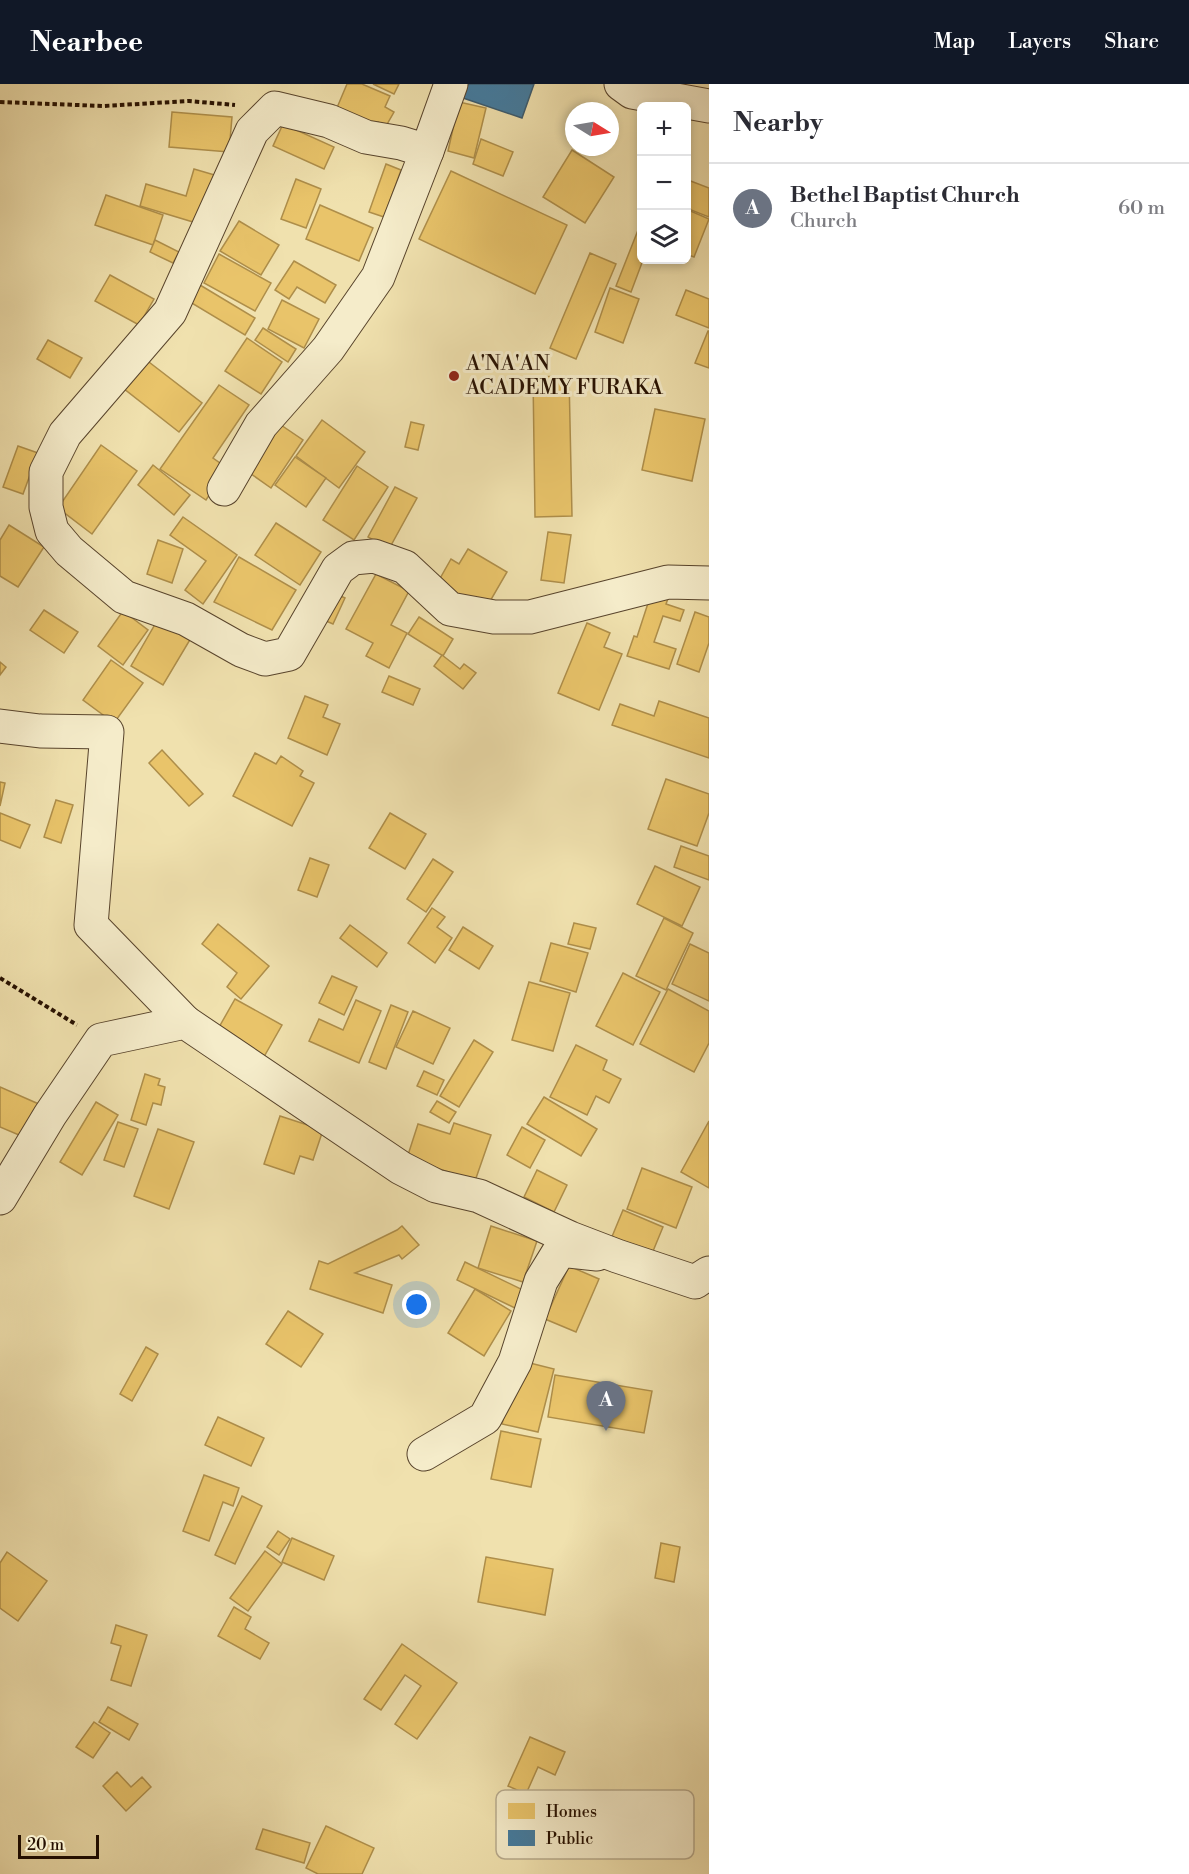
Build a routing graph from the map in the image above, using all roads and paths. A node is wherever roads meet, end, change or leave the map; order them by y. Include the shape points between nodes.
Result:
1 (451, 84) edge
2 (621, 84) edge
3 (0, 102) edge
4 (709, 106) edge
5 (274, 108) junction
6 (427, 151) junction
7 (224, 489) dead end
8 (709, 583) edge
9 (0, 726) edge
10 (0, 978) edge
11 (185, 1022) junction
12 (101, 1040) junction
13 (0, 1198) edge
14 (617, 1256) junction
15 (709, 1273) edge
16 (424, 1455) dead end

1 - 6 street
2 - 4 street via 632,92
3 - 5 path via 103,106 189,101
5 - 6 street via 329,121 366,137
5 - 8 street via 252,131 170,312 65,434 46,472 46,507 52,531 69,551 124,597 186,619 265,659 290,654 338,569 353,558 374,556 405,567 450,609 494,617 530,617 668,582
6 - 7 street via 378,277 328,349 261,425
9 - 11 street via 107,732 91,925
10 - 12 path
11 - 12 street
11 - 14 street via 400,1168 436,1186 479,1196
12 - 13 street
14 - 15 street via 695,1281
14 - 16 street via 560,1250 541,1281 515,1362 485,1418

